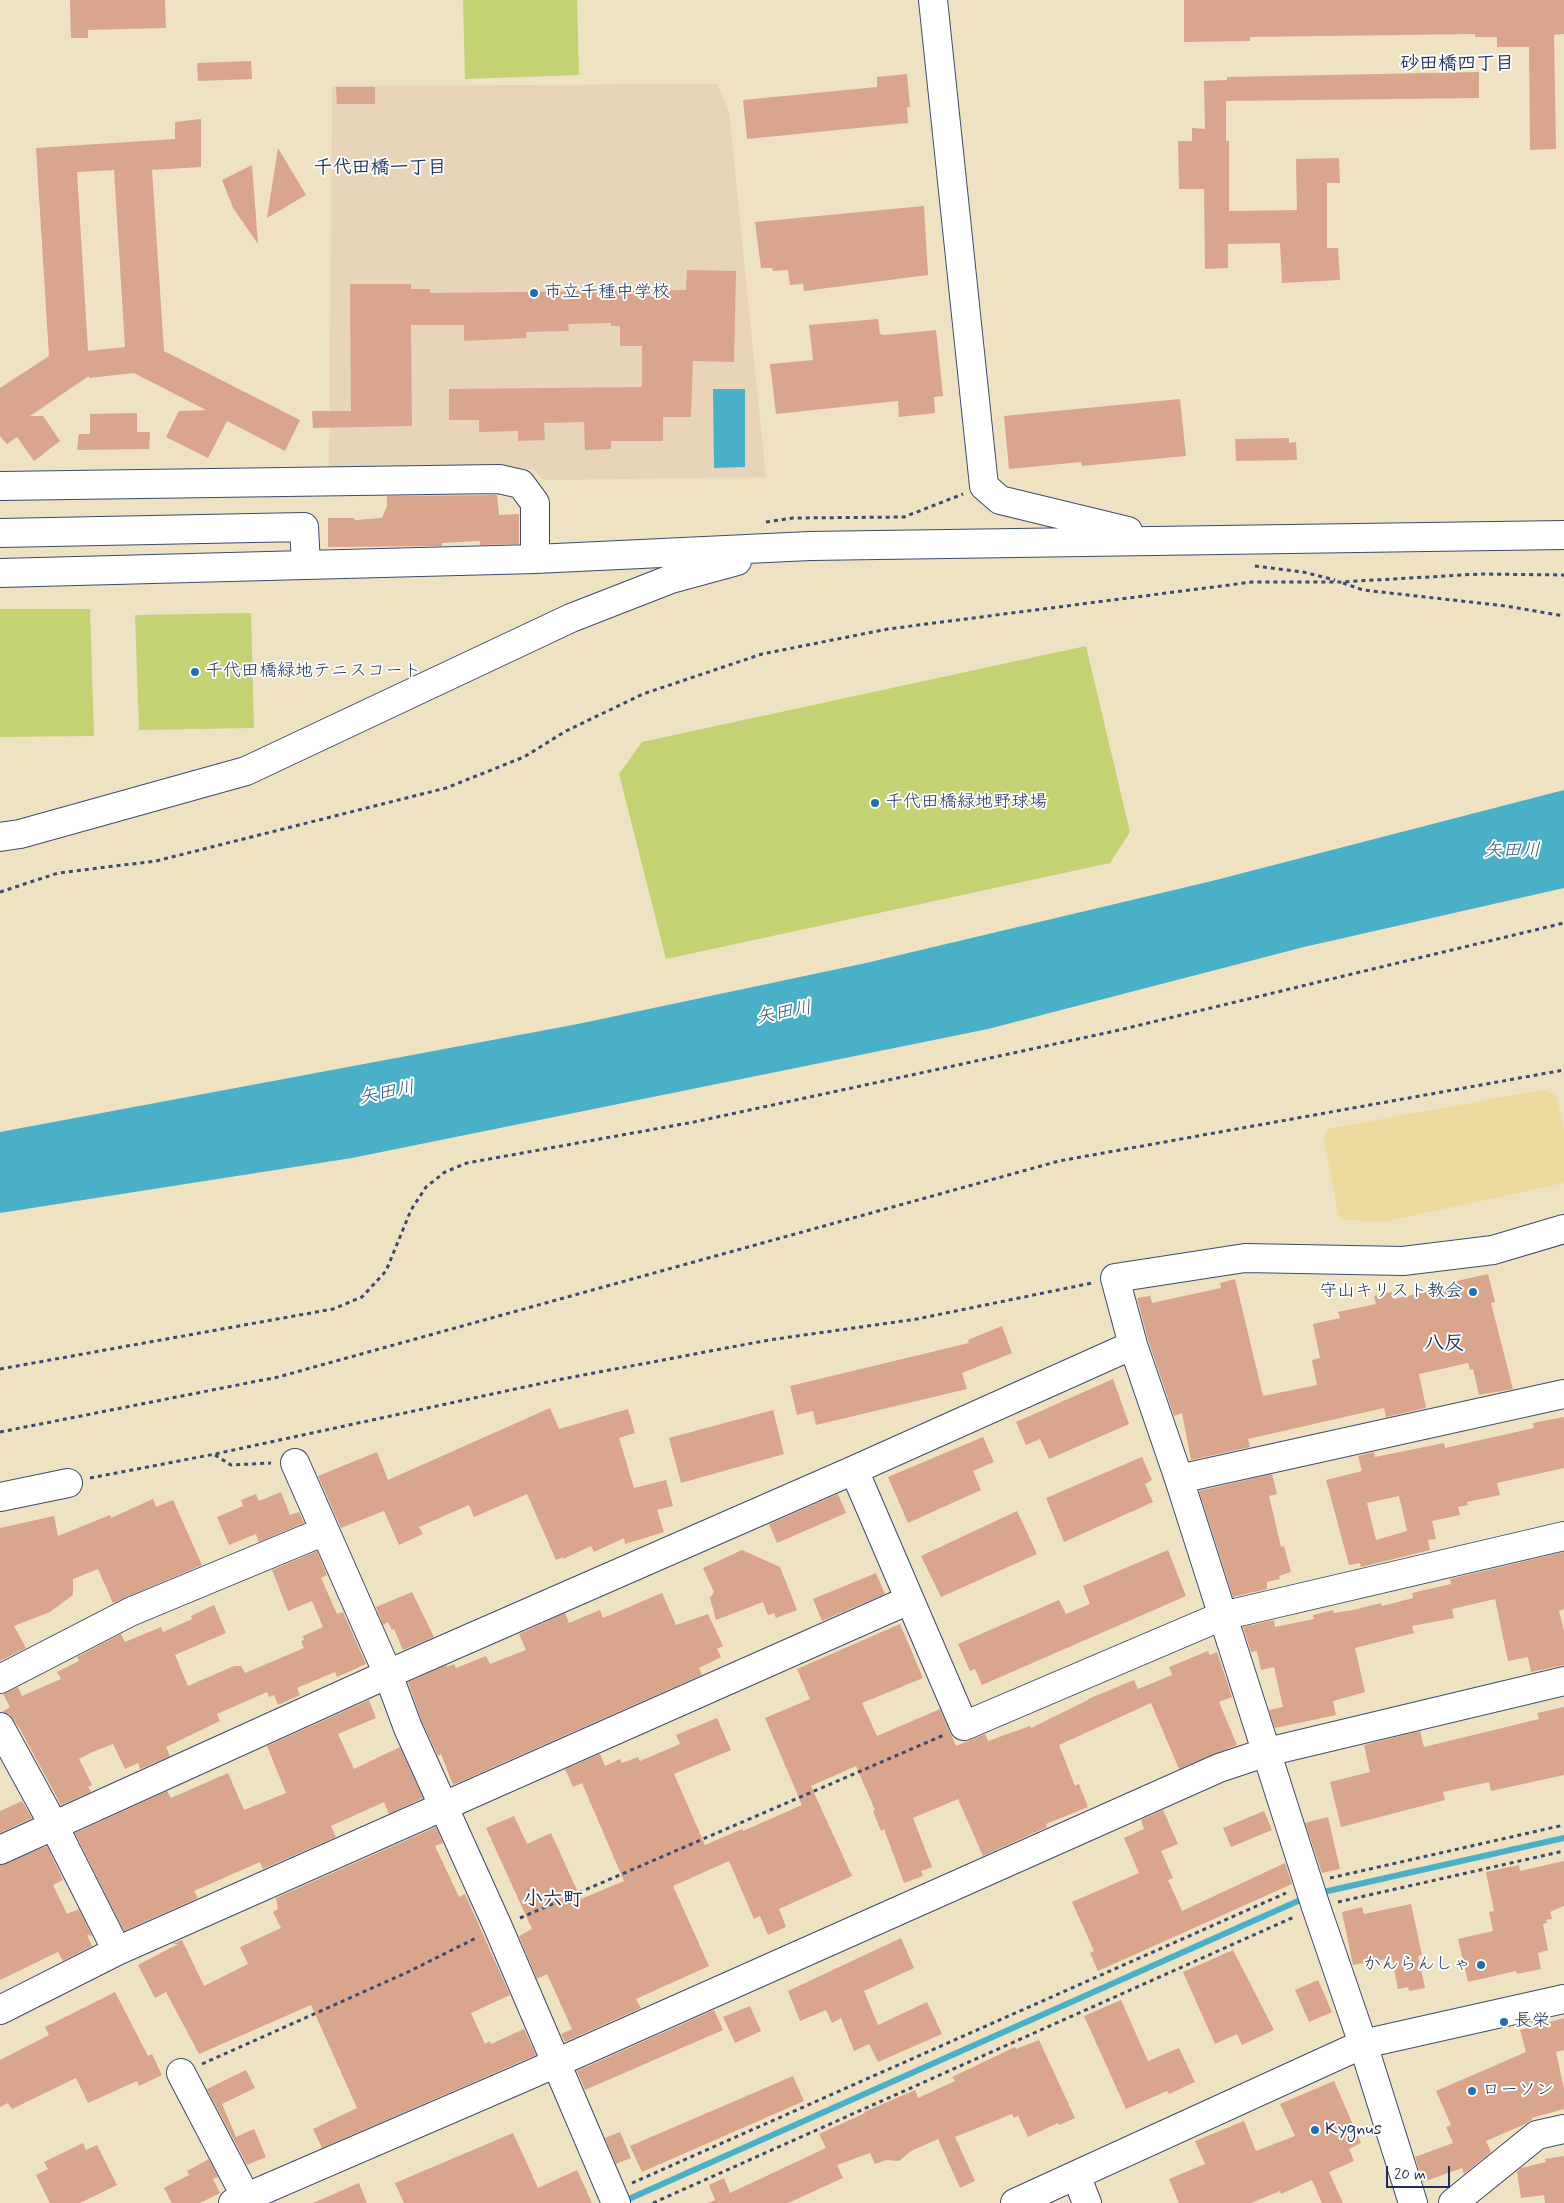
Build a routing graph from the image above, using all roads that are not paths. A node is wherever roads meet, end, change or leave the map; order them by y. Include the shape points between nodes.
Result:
1 (933, 0) edge
2 (0, 486) edge
3 (0, 532) edge
4 (1564, 535) edge
5 (1166, 540) junction
6 (810, 546) junction
7 (652, 554) junction
8 (535, 559) junction
9 (306, 565) junction
10 (0, 572) edge
11 (655, 585) junction
12 (0, 837) edge
13 (1564, 1228) edge
14 (1133, 1345) junction
15 (1564, 1394) edge
16 (295, 1463) road end
17 (854, 1470) junction
18 (1179, 1479) junction
19 (68, 1483) road end
20 (0, 1497) edge
21 (325, 1531) junction
22 (1564, 1536) edge
23 (908, 1600) junction
24 (1222, 1616) junction
25 (388, 1674) junction
26 (0, 1679) edge
27 (1564, 1681) edge
28 (0, 1727) edge
29 (1267, 1752) junction
30 (444, 1807) junction
31 (53, 1824) junction
32 (0, 1850) edge
33 (117, 1951) junction
34 (1564, 1998) edge
35 (0, 2010) edge
36 (1363, 2044) junction
37 (556, 2062) junction
38 (181, 2073) road end
39 (1564, 2129) edge
40 (1076, 2175) junction
41 (613, 2197) edge
42 (242, 2201) edge
43 (1015, 2203) edge
44 (1087, 2203) edge
45 (1413, 2203) edge
46 (1453, 2203) edge

1 - 5 street via 984,486 1000,500
2 - 8 street via 498,479 522,484 534,503
3 - 9 street via 304,527
4 - 5 street
5 - 6 street
6 - 7 street
6 - 11 street via 739,560
7 - 8 street
7 - 11 street via 662,558 667,565 666,574
8 - 9 street
9 - 10 street
11 - 12 street via 571,618 246,771
13 - 14 street via 1493,1250 1403,1261 1245,1258 1114,1278
14 - 17 street
14 - 18 street
15 - 18 street
16 - 21 street
17 - 23 street
17 - 25 street
18 - 24 street
19 - 20 street
21 - 25 street
21 - 26 street via 130,1612
22 - 24 street
23 - 24 street via 964,1726
23 - 30 street
24 - 29 street
25 - 30 street via 408,1728
25 - 31 street
27 - 29 street
28 - 31 street
29 - 36 street
29 - 37 street via 1219,1768
30 - 33 street
30 - 37 street
31 - 32 street
31 - 33 street
33 - 35 street
34 - 36 street
36 - 40 street
36 - 45 street
37 - 41 street
37 - 42 street
38 - 42 street
39 - 46 street via 1537,2135
40 - 43 street
40 - 44 street

